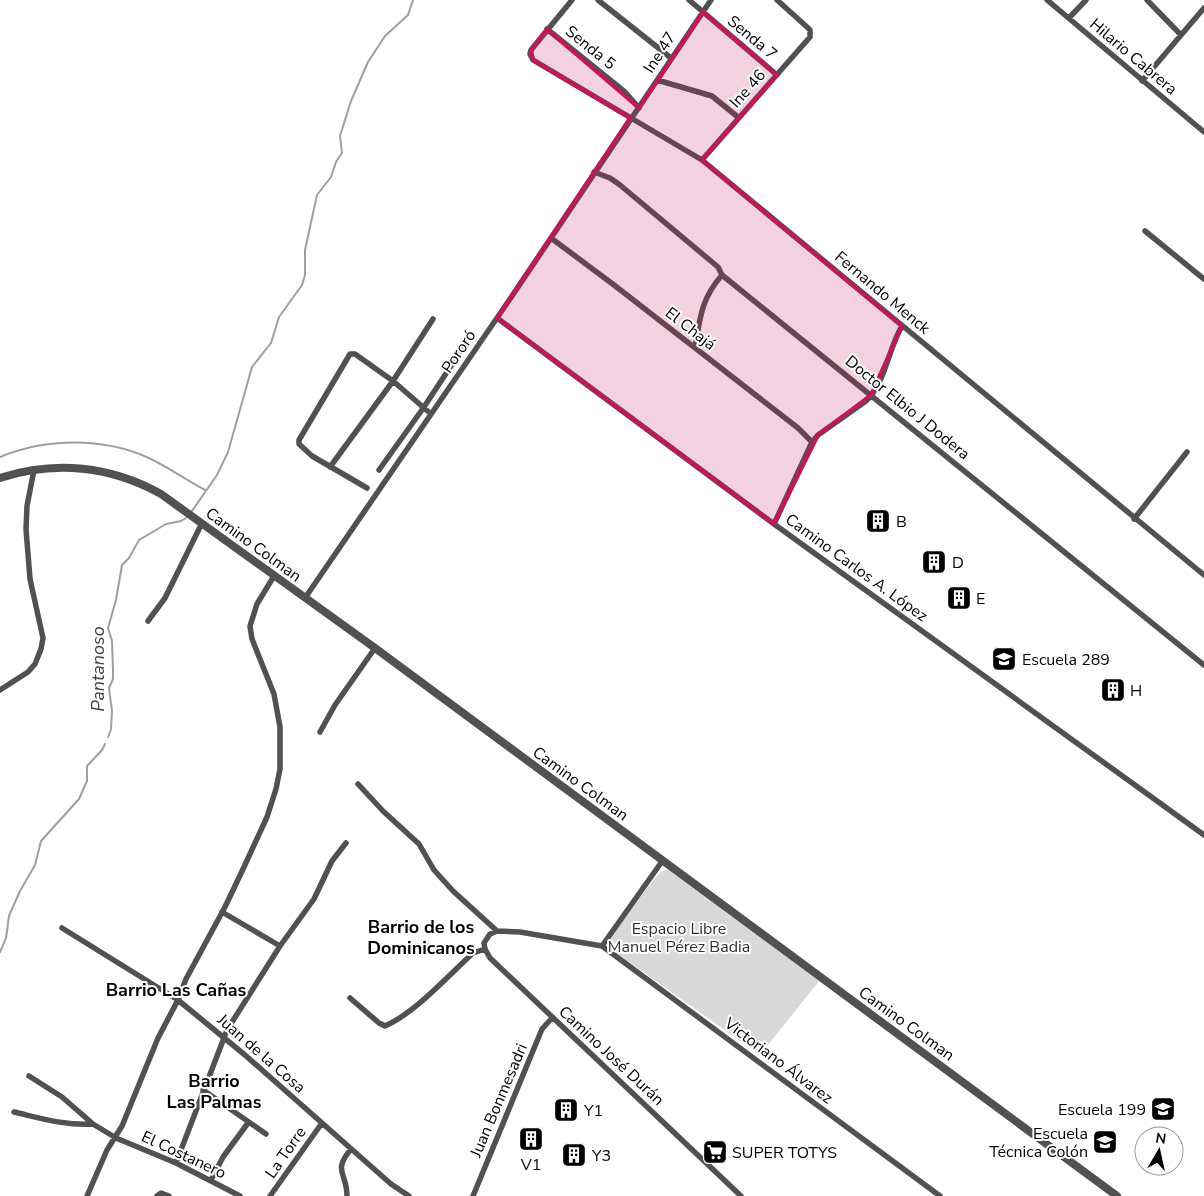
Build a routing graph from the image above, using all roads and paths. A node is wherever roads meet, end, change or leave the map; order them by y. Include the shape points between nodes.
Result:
1 (572, 0) edge
2 (598, 0) edge
3 (689, 0) edge
4 (711, 0) edge
5 (777, 0) edge
6 (1047, 0) edge
7 (1086, 0) edge
8 (1147, 0) edge
9 (1204, 8) edge
10 (703, 12) junction
11 (1068, 18) junction
12 (547, 29) junction
13 (1181, 35) junction
14 (671, 58) junction
15 (777, 75) junction
16 (657, 80) junction
17 (1142, 81) junction
18 (639, 108) junction
19 (630, 118) junction
20 (739, 118) junction
21 (1204, 132) edge
22 (702, 160) junction
23 (594, 172) junction
24 (1145, 231) dead end
25 (551, 238) junction
26 (722, 275) junction
27 (1204, 279) edge
28 (497, 318) junction
29 (433, 319) dead end
30 (902, 326) junction
31 (466, 343) dead end
32 (695, 348) junction
33 (393, 381) junction
34 (871, 395) junction
35 (424, 407) junction
36 (431, 414) junction
37 (812, 442) junction
38 (1187, 452) dead end
39 (330, 467) junction
40 (34, 470) junction
41 (379, 470) dead end
42 (0, 478) edge
43 (367, 488) dead end
44 (1134, 519) junction
45 (202, 523) junction
46 (774, 524) junction
47 (1204, 575) edge
48 (274, 576) junction
49 (305, 598) junction
50 (148, 621) dead end
51 (375, 648) junction
52 (1204, 665) edge
53 (0, 690) edge
54 (320, 732) dead end
55 (358, 784) dead end
56 (1204, 835) edge
57 (346, 843) dead end
58 (663, 860) junction
59 (222, 912) junction
60 (62, 928) dead end
61 (497, 931) junction
62 (280, 946) junction
63 (602, 946) junction
64 (485, 949) junction
65 (350, 998) dead end
66 (178, 1000) junction
67 (552, 1018) junction
68 (223, 1038) junction
69 (29, 1076) dead end
70 (203, 1090) junction
71 (14, 1112) dead end
72 (248, 1123) junction
73 (322, 1123) junction
74 (93, 1124) junction
75 (266, 1134) dead end
76 (116, 1138) junction
77 (351, 1149) junction
78 (176, 1163) junction
79 (211, 1180) junction
80 (159, 1194) edge
81 (87, 1196) edge
82 (169, 1196) edge
83 (240, 1196) edge
84 (270, 1196) edge
85 (347, 1196) edge
86 (409, 1196) edge
87 (473, 1196) edge
88 (741, 1196) edge
89 (940, 1196) edge
90 (1117, 1196) edge

1 - 12 street
2 - 14 street
3 - 10 street, Senda 7
4 - 10 street, Ine 47
5 - 15 street, Ine 46 via 810,30 810,37
6 - 11 street, Hilario Cabrera
7 - 11 street
8 - 13 street
9 - 13 street
10 - 14 street, Ine 47
10 - 15 street, Senda 7
11 - 17 street, Hilario Cabrera
12 - 18 street, Senda 5 via 625,92
12 - 19 street, Fernando Menck via 531,50 533,60
13 - 17 street
14 - 16 street, Ine 47
15 - 20 street, Ine 46
16 - 18 street, Ine 47
16 - 20 street via 712,96
17 - 21 street, Hilario Cabrera
18 - 19 street, Ine 47
19 - 22 street, Fernando Menck
19 - 23 street, Pororó
20 - 22 street, Ine 46
22 - 30 street, Fernando Menck
23 - 25 street, Pororó
23 - 26 street, Doctor Elbio J Dodera via 620,185 718,267
24 - 27 street
25 - 28 street, Pororó
25 - 32 street, El Chajá
26 - 32 street via 708,293
26 - 34 street, Doctor Elbio J Dodera
28 - 36 street, Pororó
28 - 46 street, Camino Carlos A. López
29 - 33 street
30 - 34 street
30 - 44 street, Fernando Menck
31 - 35 street
32 - 37 street, El Chajá
33 - 35 street
33 - 39 street
33 - 39 street via 355,354 346,358 299,440 301,447
34 - 37 street
34 - 52 street, Doctor Elbio J Dodera
35 - 36 street
35 - 41 street
36 - 49 street, Pororó
37 - 46 street
38 - 44 street
39 - 43 street
40 - 42 street, Camino Colman
40 - 45 street, Camino Colman via 64,467 112,474 147,486
40 - 53 street via 26,529 41,649 28,672
44 - 47 street, Fernando Menck
45 - 48 street, Camino Colman
45 - 50 street via 166,598
46 - 56 street, Camino Carlos A. López
48 - 49 street, Camino Colman
48 - 59 street via 257,604 250,626 276,702 280,727 279,774 267,817
49 - 51 street, Camino Colman
51 - 54 street
51 - 58 street, Camino Colman
55 - 61 street via 419,844 434,870 453,891
57 - 62 street
58 - 63 street
58 - 90 street, Camino Colman
59 - 62 street
59 - 66 street
60 - 66 street, Juan de la Cosa
61 - 63 street
61 - 64 street via 486,938
62 - 68 street
63 - 89 street, Victoriano Álvarez
64 - 65 street via 473,953 412,1009 385,1026
64 - 67 street, Camino José Durán via 490,958
66 - 68 street, Juan de la Cosa
66 - 76 street via 158,1038
67 - 87 street, Juan Bonmesadri via 542,1029
67 - 88 street, Camino José Durán
68 - 70 street
68 - 73 street, Juan de la Cosa
69 - 74 street, El Costanero via 70,1103
70 - 72 street
70 - 78 street
71 - 74 street via 58,1122
72 - 75 street
72 - 79 street
73 - 77 street, Juan de la Cosa
73 - 84 street, La Torre
74 - 76 street, El Costanero
76 - 78 street, El Costanero
76 - 81 street via 107,1150
77 - 85 street via 343,1158 341,1167
77 - 86 street, Juan de la Cosa
78 - 79 street, El Costanero
79 - 83 street, El Costanero
80 - 82 street

